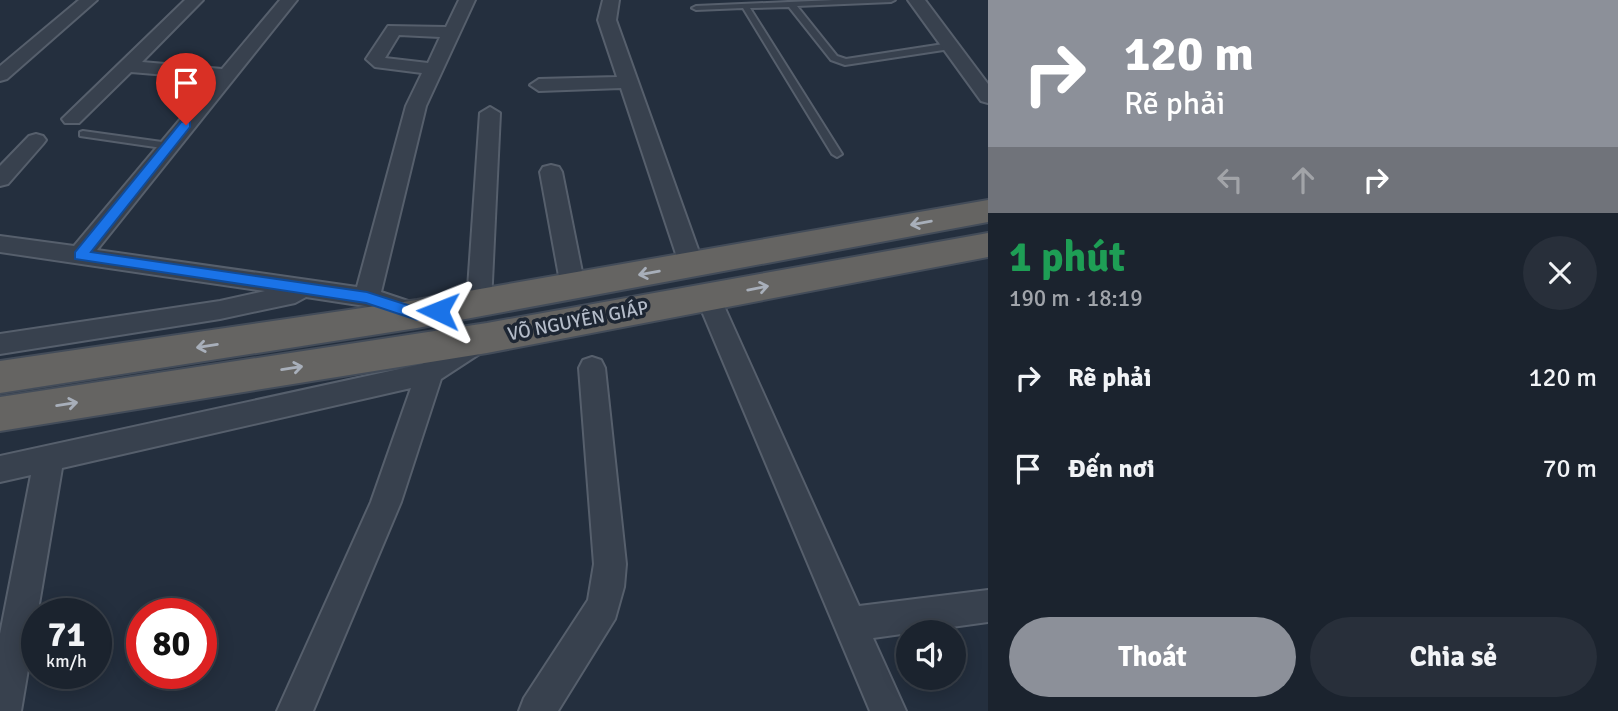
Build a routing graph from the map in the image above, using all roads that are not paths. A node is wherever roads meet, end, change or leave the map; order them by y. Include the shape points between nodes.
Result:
1 (89, 0) edge
2 (195, 0) edge
3 (289, 0) edge
4 (466, 0) edge
5 (611, 0) edge
6 (891, 0) edge
7 (916, 0) edge
8 (791, 4) junction
9 (746, 6) junction
10 (696, 8) dead end
11 (452, 32) junction
12 (950, 46) junction
13 (128, 66) junction
14 (434, 69) junction
15 (0, 75) edge
16 (227, 75) junction
17 (629, 82) junction
18 (539, 85) dead end
19 (988, 97) edge
20 (490, 113) dead end
21 (77, 126) joint
22 (36, 140) dead end
23 (169, 146) junction
24 (836, 154) dead end
25 (551, 172) dead end
26 (0, 179) edge
27 (988, 211) edge
28 (0, 244) edge
29 (988, 245) edge
30 (80, 255) junction
31 (701, 281) junction
32 (573, 287) junction
33 (310, 291) junction
34 (367, 297) junction
35 (417, 314) junction
36 (483, 321) junction
37 (0, 344) edge
38 (592, 368) dead end
39 (429, 373) junction
40 (0, 377) edge
41 (0, 414) edge
42 (49, 457) junction
43 (0, 469) edge
44 (988, 606) edge
45 (850, 624) junction
46 (3, 711) edge
47 (295, 711) edge
48 (537, 711) edge
49 (888, 711) edge

1 - 15 street
2 - 13 street
3 - 16 street
4 - 11 street
5 - 17 street via 607,20
6 - 8 lane
7 - 12 street
8 - 9 lane
8 - 12 lane via 834,58 845,62
9 - 10 lane
9 - 24 lane
11 - 14 street
11 - 14 street via 394,30 375,59
12 - 19 street
13 - 16 street
13 - 21 street
14 - 34 street via 412,117
16 - 23 street
17 - 18 street
17 - 31 street
20 - 36 street
21 - 23 lane
22 - 26 street
23 - 30 street
25 - 32 street
27 -> 31 highway, VÕ NGUYÊN GIÁP
28 - 30 street
31 -> 29 highway, VÕ NGUYÊN GIÁP
30 - 33 street
31 -> 32 highway, VÕ NGUYÊN GIÁP
31 - 36 highway, VÕ NGUYÊN GIÁP
31 - 45 street
32 - 36 highway, VÕ NGUYÊN GIÁP
33 - 34 street
33 - 37 street via 220,310
34 - 35 street
35 - 36 highway, VÕ NGUYÊN GIÁP
35 -> 40 highway, VÕ NGUYÊN GIÁP
36 - 39 street via 452,360
41 -> 36 highway, VÕ NGUYÊN GIÁP
38 - 48 street via 610,564 608,587 603,607
39 - 42 street
39 - 47 street via 391,489
42 - 43 street
42 - 46 street
44 - 45 street
45 - 49 street

